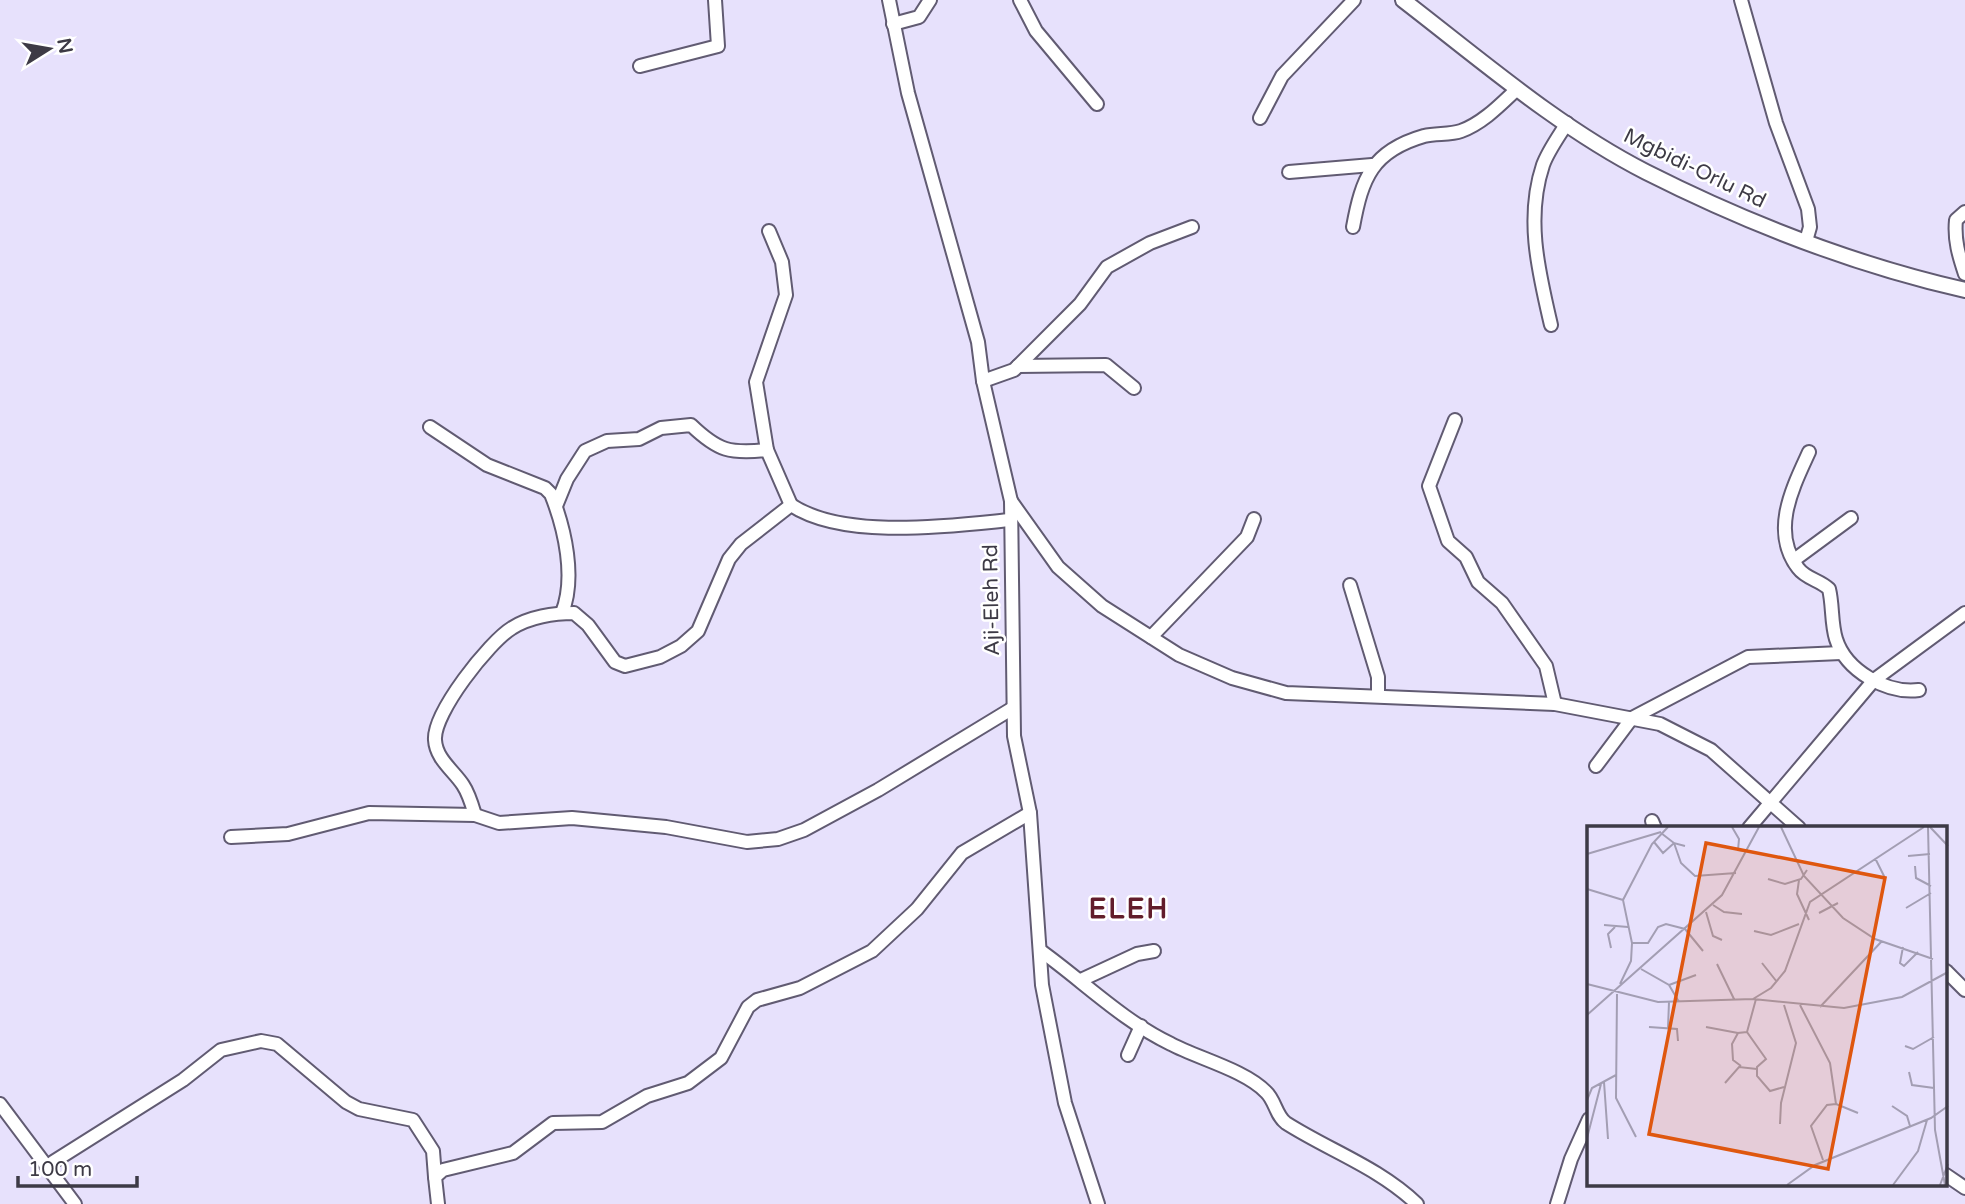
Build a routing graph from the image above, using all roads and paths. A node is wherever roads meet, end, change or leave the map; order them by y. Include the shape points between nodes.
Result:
1 (715, 0) edge
2 (889, 0) edge
3 (930, 0) edge
4 (1020, 0) edge
5 (1354, 0) edge
6 (1403, 0) edge
7 (1741, 0) edge
8 (893, 24) junction
9 (640, 66) dead end
10 (1517, 89) junction
11 (1097, 104) dead end
12 (1259, 118) dead end
13 (1567, 123) junction
14 (1372, 165) junction
15 (1289, 172) dead end
16 (1965, 212) edge
17 (1192, 227) dead end
18 (1353, 227) dead end
19 (769, 231) dead end
20 (1806, 241) junction
21 (1965, 274) edge
22 (1965, 290) edge
23 (1551, 325) dead end
24 (1018, 366) junction
25 (983, 381) junction
26 (1133, 388) dead end
27 (1455, 420) dead end
28 (430, 427) dead end
29 (767, 450) junction
30 (1809, 452) dead end
31 (1011, 501) junction
32 (791, 505) junction
33 (556, 506) junction
34 (1851, 518) dead end
35 (1254, 519) dead end
36 (1010, 520) junction
37 (1794, 560) junction
38 (1350, 585) dead end
39 (562, 613) junction
40 (1965, 613) edge
41 (1151, 637) junction
42 (1841, 653) junction
43 (1874, 680) junction
44 (1920, 690) dead end
45 (1378, 695) junction
46 (1555, 704) junction
47 (1013, 708) junction
48 (1632, 718) junction
49 (1596, 766) dead end
50 (1772, 804) junction
51 (1030, 813) junction
52 (475, 815) junction
53 (1751, 826) edge
54 (1797, 826) edge
55 (231, 837) dead end
56 (1041, 951) junction
57 (1154, 951) dead end
58 (1948, 973) edge
59 (1081, 980) junction
60 (1965, 990) edge
61 (1141, 1026) junction
62 (1128, 1055) dead end
63 (0, 1104) edge
64 (1587, 1123) edge
65 (53, 1162) dead end
66 (1948, 1176) edge
67 (435, 1177) junction
68 (1965, 1188) edge
69 (75, 1204) edge
70 (438, 1204) edge
71 (1098, 1204) edge
72 (1417, 1204) edge
73 (1557, 1204) edge

1 - 9 street via 718,46
2 - 8 street, Aji-Eleh Rd
3 - 8 street via 919,17
4 - 11 street via 1036,31
5 - 12 street via 1282,76
6 - 10 main road, Mgbidi-Orlu Rd
7 - 20 street via 1776,123 1808,209
8 - 25 street, Aji-Eleh Rd via 978,342
10 - 13 main road, Mgbidi-Orlu Rd
10 - 14 street via 1496,110 1461,131 1398,146
13 - 20 main road, Mgbidi-Orlu Rd via 1645,171
13 - 23 street via 1544,165 1536,205 1534,249
14 - 15 street
14 - 18 street
16 - 21 street via 1956,220 1955,230
17 - 24 street via 1107,267 1080,304
19 - 29 street via 782,262 786,295 756,382
20 - 22 main road, Mgbidi-Orlu Rd via 1901,275
24 - 25 street
24 - 26 street via 1106,365
25 - 31 street, Aji-Eleh Rd
27 - 46 street via 1429,486 1448,541 1466,557 1478,582 1502,603 1546,666
28 - 33 street via 487,466 545,488
29 - 32 street
29 - 33 street via 742,453 711,444 691,425 661,428 639,439 607,441 585,451
30 - 37 street via 1788,498 1784,532
31 - 36 street, Aji-Eleh Rd
31 - 41 street via 1058,567 1102,606
32 - 36 street via 804,514 852,526
32 - 39 street via 741,544 729,559 698,631 660,657 625,666 615,662 588,625 574,613
33 - 39 street via 568,568
34 - 37 street
35 - 41 street via 1248,537
36 - 47 street, Aji-Eleh Rd
37 - 42 street via 1803,573 1829,589
38 - 45 street via 1378,677
39 - 52 street via 513,627 493,642 440,719 435,732 437,750 463,784
40 - 43 street
41 - 45 street via 1232,678 1286,693
42 - 43 street
42 - 48 street via 1748,657
43 - 44 street via 1893,690
43 - 50 street
45 - 46 street
46 - 48 street
47 - 51 street, Aji-Eleh Rd
47 - 52 street via 878,790 778,839 747,842 666,827 572,818 499,823
48 - 49 street
48 - 50 street via 1660,724 1712,750
50 - 53 street
50 - 54 street
51 - 56 street, Aji-Eleh Rd
51 - 67 street via 962,853 917,909 872,951 800,988 748,1007 721,1058 688,1083 647,1096 601,1122 553,1123 513,1153 443,1170
52 - 55 street via 369,813 288,834
56 - 59 street
56 - 71 street, Aji-Eleh Rd via 1042,985 1065,1103
57 - 59 street
58 - 60 street
59 - 61 street
61 - 62 street
61 - 72 street via 1266,1092 1282,1120 1356,1159
63 - 69 street
64 - 73 street
65 - 67 street via 183,1080 221,1049 261,1041 277,1044 359,1109 413,1120 433,1151
66 - 68 street
67 - 70 street

